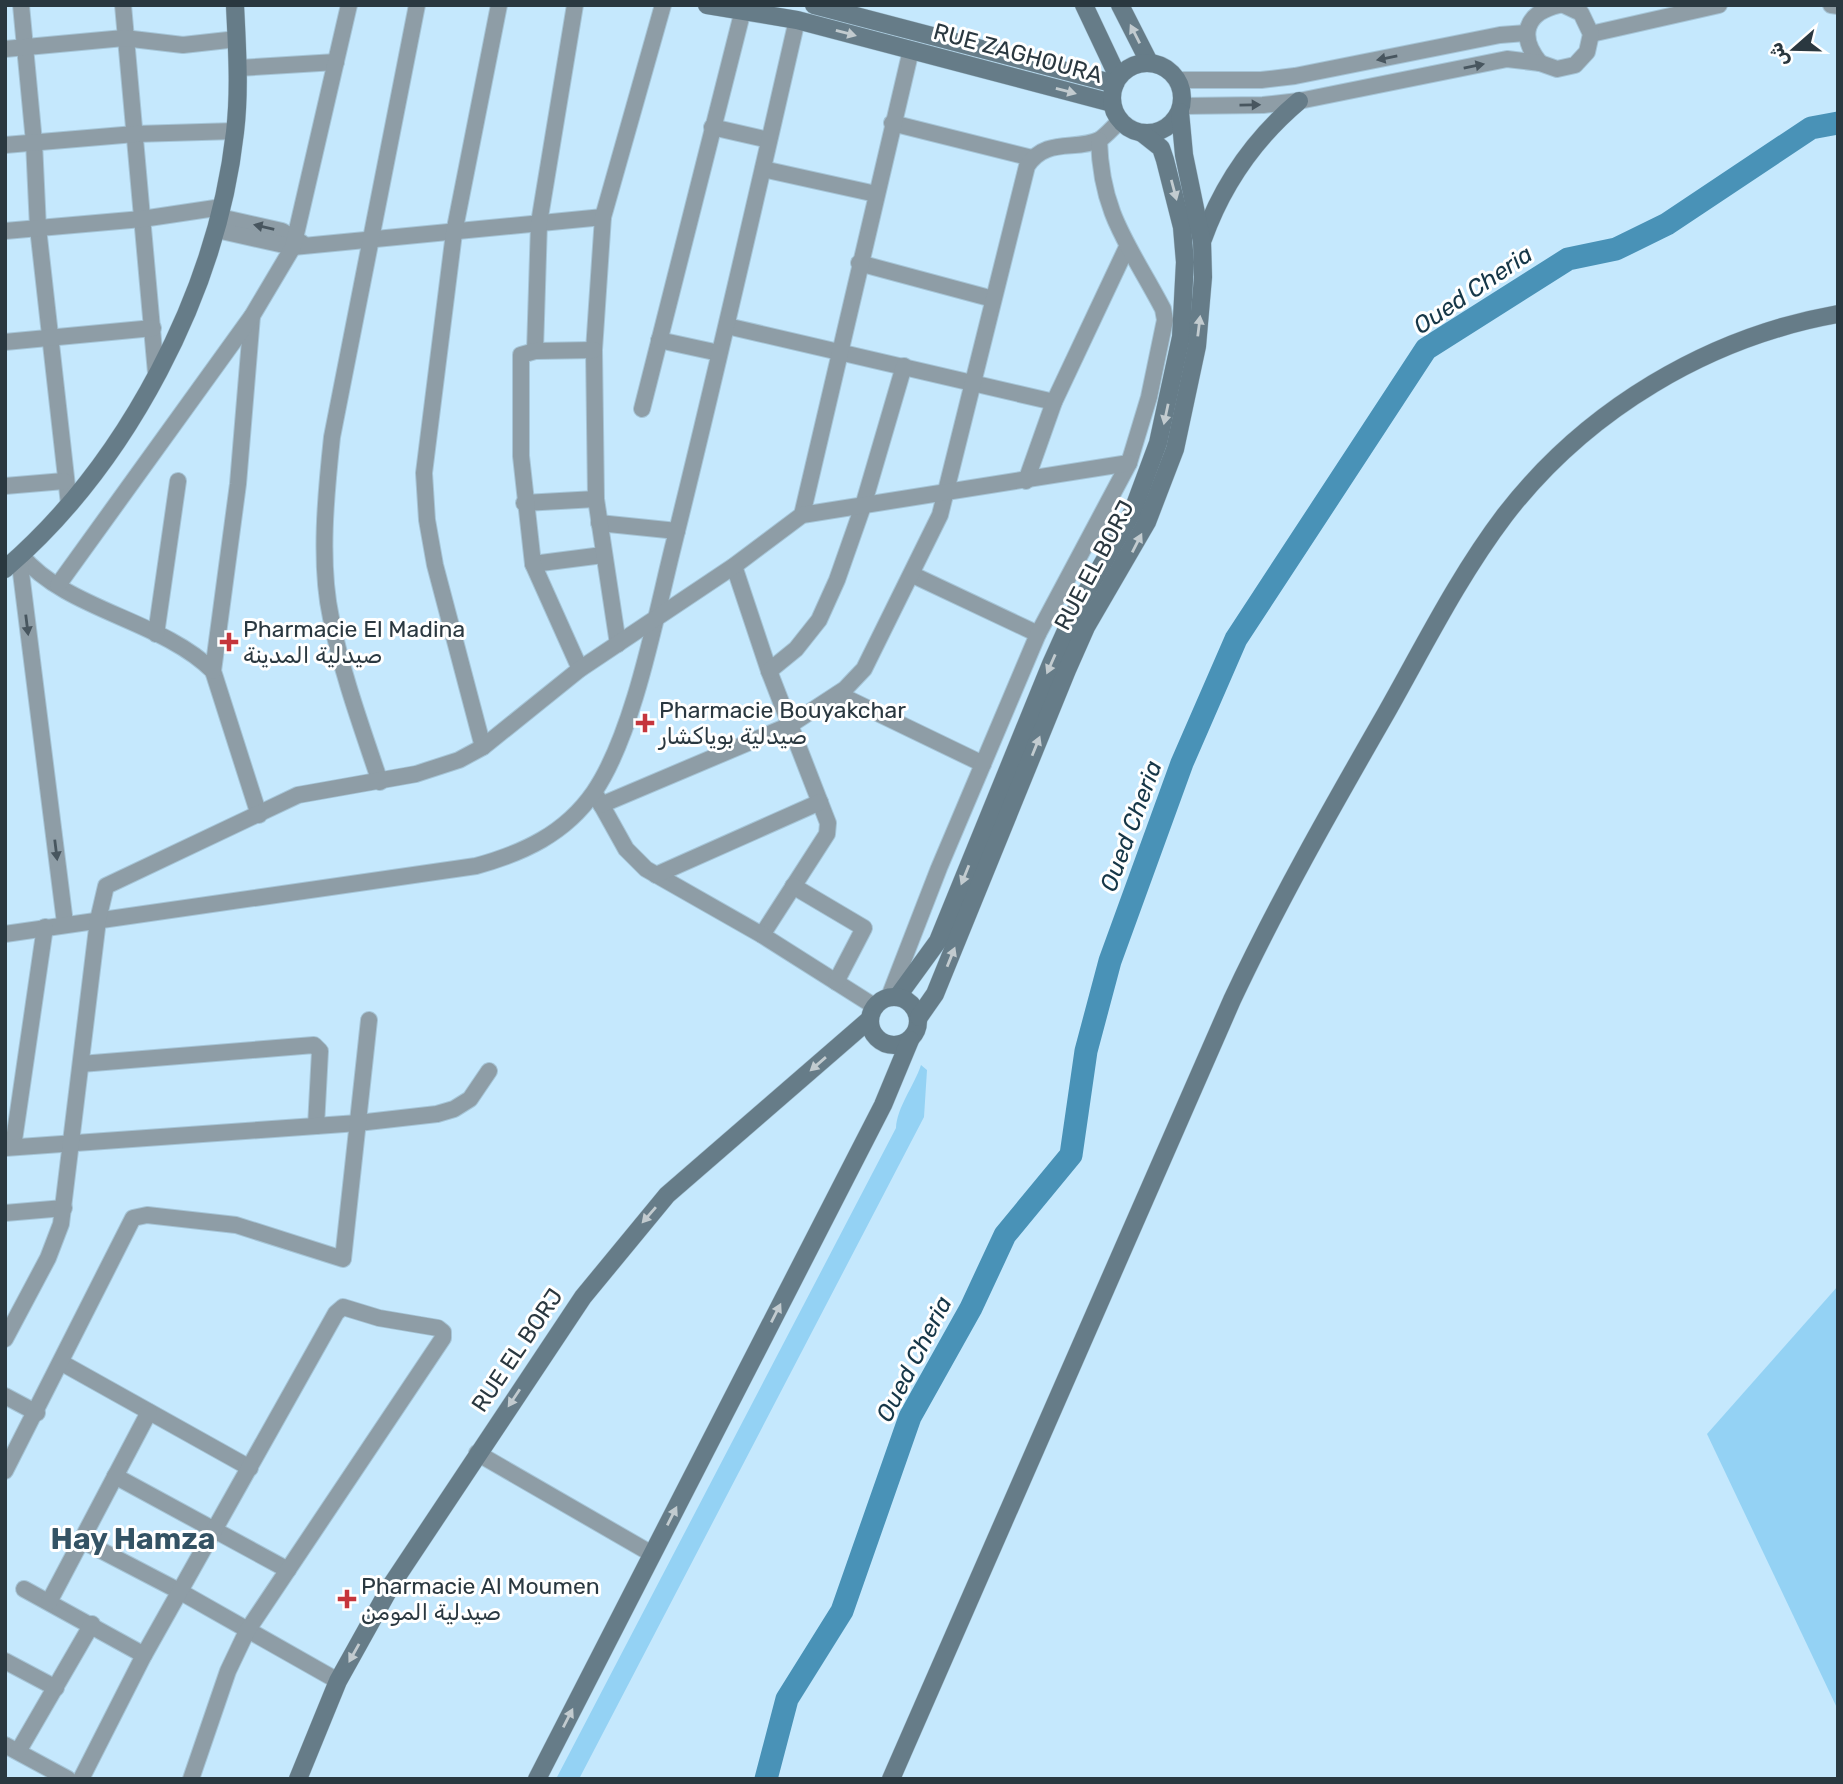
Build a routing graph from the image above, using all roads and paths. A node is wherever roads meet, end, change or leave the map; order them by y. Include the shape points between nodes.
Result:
1 (21, 5) edge
2 (122, 5) edge
3 (235, 5) edge
4 (349, 5) edge
5 (417, 5) edge
6 (499, 5) edge
7 (575, 5) edge
8 (663, 5) edge
9 (707, 5) edge
10 (814, 5) edge
11 (1084, 5) edge
12 (1120, 5) edge
13 (1561, 5) edge
14 (1831, 5) edge
15 (1718, 6) edge
16 (1838, 6) edge
17 (1542, 7) edge
18 (1580, 9) edge
19 (743, 10) junction
20 (797, 20) junction
21 (1527, 33) junction
22 (1591, 34) junction
23 (124, 38) junction
24 (237, 39) junction
25 (24, 47) junction
26 (5, 48) edge
27 (911, 50) junction
28 (336, 62) junction
29 (1149, 62) junction
30 (1540, 62) junction
31 (238, 68) junction
32 (1117, 80) junction
33 (1178, 80) junction
34 (1299, 100) junction
35 (1112, 103) junction
36 (1181, 109) junction
37 (1120, 121) junction
38 (892, 123) junction
39 (712, 127) junction
40 (235, 131) junction
41 (1142, 133) junction
42 (135, 134) junction
43 (769, 140) junction
44 (1098, 140) junction
45 (34, 142) junction
46 (5, 145) edge
47 (1032, 158) junction
48 (763, 169) junction
49 (876, 194) junction
50 (603, 216) junction
51 (220, 218) junction
52 (142, 219) junction
53 (539, 223) junction
54 (38, 228) junction
55 (5, 231) edge
56 (454, 233) junction
57 (369, 240) junction
58 (298, 243) junction
59 (1202, 243) junction
60 (1127, 247) junction
61 (859, 263) junction
62 (993, 299) junction
63 (1838, 314) edge
64 (252, 316) junction
65 (727, 326) junction
66 (153, 328) junction
67 (49, 338) junction
68 (659, 340) junction
69 (5, 342) edge
70 (594, 350) junction
71 (535, 351) junction
72 (839, 351) junction
73 (719, 353) junction
74 (904, 366) junction
75 (156, 373) junction
76 (973, 385) junction
77 (1054, 402) junction
78 (642, 409) dead end
79 (1129, 463) junction
80 (64, 481) junction
81 (178, 481) dead end
82 (1026, 481) junction
83 (5, 486) edge
84 (946, 494) junction
85 (596, 499) junction
86 (524, 503) junction
87 (69, 504) junction
88 (863, 506) junction
89 (803, 515) junction
90 (599, 523) junction
91 (677, 531) junction
92 (603, 555) junction
93 (15, 560) edge
94 (533, 564) junction
95 (734, 566) junction
96 (912, 575) junction
97 (58, 585) junction
98 (655, 618) junction
99 (156, 634) junction
100 (1038, 635) junction
101 (618, 644) junction
102 (580, 669) junction
103 (213, 671) junction
104 (769, 671) junction
105 (838, 694) junction
106 (790, 725) junction
107 (483, 747) junction
108 (983, 765) junction
109 (380, 782) junction
110 (598, 799) junction
111 (820, 802) junction
112 (259, 815) junction
113 (656, 875) junction
114 (793, 886) junction
115 (98, 920) junction
116 (65, 923) junction
117 (46, 927) junction
118 (5, 934) edge
119 (762, 935) junction
120 (836, 982) junction
121 (883, 1005) junction
122 (919, 1017) junction
123 (369, 1020) dead end
124 (911, 1040) junction
125 (80, 1064) junction
126 (489, 1071) dead end
127 (358, 1123) junction
128 (316, 1126) junction
129 (71, 1143) junction
130 (9, 1147) edge
131 (64, 1208) junction
132 (5, 1213) edge
133 (5, 1339) edge
134 (62, 1363) junction
135 (5, 1396) edge
136 (149, 1412) junction
137 (37, 1413) junction
138 (477, 1453) junction
139 (250, 1468) junction
140 (5, 1471) edge
141 (115, 1476) junction
142 (213, 1531) junction
143 (81, 1540) junction
144 (652, 1554) junction
145 (289, 1570) junction
146 (24, 1589) dead end
147 (179, 1591) junction
148 (48, 1602) junction
149 (92, 1624) junction
150 (247, 1631) junction
151 (144, 1655) junction
152 (5, 1661) edge
153 (338, 1681) junction
154 (55, 1688) junction
155 (12, 1748) edge
156 (303, 1777) edge
157 (68, 1779) edge
158 (81, 1779) edge
159 (191, 1779) edge
160 (537, 1779) edge
161 (891, 1779) edge

1 - 25 street
2 - 23 street
3 - 24 main road
4 - 28 street
5 - 57 street
6 - 56 street
7 - 53 street
8 - 50 street
9 - 19 main road, RUE ZAGHOURA
10 - 32 main road, RUE ZAGHOURA
11 - 32 main road
29 -> 12 main road
13 - 17 street
13 - 18 street
14 - 16 street
15 - 22 street
17 - 21 street via 1531,19
18 - 22 street
19 - 20 main road, RUE ZAGHOURA
19 - 39 street
20 -> 27 main road, RUE ZAGHOURA
20 - 43 street
21 - 30 street via 1529,50
21 -> 33 street via 1295,76
22 - 30 street via 1587,52 1575,65 1557,69
23 - 24 street via 183,45
23 - 25 street
23 - 42 street
24 - 31 main road
25 - 26 street
25 - 45 street
27 -> 35 main road, RUE ZAGHOURA
27 - 38 street
28 - 31 street
28 - 58 street
29 - 32 main road via 1132,66
29 - 33 main road via 1166,67
34 -> 30 street via 1507,59
31 - 40 main road
32 - 35 main road
33 - 36 main road
36 -> 34 street
34 - 59 main road via 1239,164
35 - 37 main road
36 - 41 main road via 1164,129
36 - 59 main road, RUE EL BORJ via 1184,155
37 - 41 main road
37 - 44 street
38 - 47 street
38 - 49 street
39 - 43 street
39 - 68 street
40 - 42 street
40 - 51 main road
41 -> 121 main road, RUE EL BORJ via 1161,148 1166,160 1180,216 1185,262 1181,337 1158,443 1132,513 1074,613 1051,664 938,942
42 - 45 street
42 - 52 street
43 - 48 street
44 - 47 street via 1064,145
44 - 60 street via 1104,196
45 - 46 street
45 - 54 street
47 - 62 street via 1023,175
48 - 49 street
48 - 65 street
49 - 61 street
50 - 53 street
50 - 70 street
51 - 52 street
51 - 58 street
51 - 75 main road via 191,303
52 - 54 street
52 - 66 street
53 - 56 street
53 - 71 street
54 - 55 street
54 - 67 street
56 - 57 street
56 - 107 street via 424,473 426,520
57 - 58 street
57 - 109 street via 332,437 326,586 330,617
58 - 64 street
122 -> 59 main road, RUE EL BORJ via 935,994 1086,628 1132,552 1167,474 1197,346
60 - 77 street
60 - 79 street via 1165,320
61 - 62 street
61 - 72 street
62 - 76 street
63 - 161 main road via 1721,348 1641,391 1552,463 1479,551 1271,918
64 - 97 street
64 - 103 street via 239,484
65 - 72 street
65 - 73 street
66 - 67 street
66 - 75 street
67 - 69 street
67 - 80 street
68 - 73 street
68 - 78 street
70 - 71 street
70 - 85 street
71 - 86 street via 521,355
72 - 74 street
72 - 89 street
73 - 91 street
74 - 76 street
74 - 88 street
75 - 87 main road via 118,439
76 - 77 street
76 - 84 street
77 - 82 street
79 - 82 street
79 - 100 street
80 - 83 street
80 - 87 street
81 - 99 street
82 - 84 street
84 - 88 street
84 - 96 street
85 - 86 street
85 - 90 street
86 - 94 street
87 - 93 main road
88 - 89 street
88 - 104 street via 818,620 796,649
89 - 95 street
90 - 91 street
90 - 92 street
91 - 98 street
92 - 94 street
92 - 101 street
93 - 97 street
93 -> 116 street
94 - 102 street
95 - 98 street
95 - 104 street
96 - 100 street
96 - 105 street via 864,668
97 - 99 street
98 - 101 street
98 - 110 street
99 - 103 street via 188,649
100 - 108 street
101 - 102 street
102 - 107 street
103 - 112 street
104 - 106 street
105 - 106 street
105 - 108 street
106 - 110 street
106 - 111 street
107 - 109 street via 437,769
108 - 121 street
109 - 112 street via 312,790
110 - 113 street via 634,859
110 - 115 street via 540,843 476,866
111 - 113 street
111 - 114 street via 827,834
112 - 115 street via 114,880 102,893
113 - 119 street
114 - 119 street
114 - 120 street via 864,928
115 - 116 street
115 - 125 street
116 - 117 street
117 - 118 street
117 - 130 street
119 - 120 street
120 - 121 street
121 - 122 main road via 911,1003
121 - 124 main road via 874,1035 895,1046
121 -> 138 main road, RUE EL BORJ via 667,1195 583,1297
122 - 124 main road
123 - 127 street
144 -> 124 main road via 883,1105
125 - 128 street via 314,1045 320,1051
125 - 129 street
126 - 127 street via 470,1099 454,1109
127 - 128 street
127 - 134 street via 343,1259 236,1224 147,1215 133,1218
128 - 129 street
129 - 130 street
129 - 131 street
131 - 132 street
131 - 133 street via 52,1249
134 - 136 street
134 - 137 street
135 - 137 street
136 - 139 street
136 - 141 street
137 - 140 street
138 - 144 street
138 -> 153 main road, RUE EL BORJ via 410,1554
139 - 142 street
139 - 145 street via 340,1309 443,1332
141 - 142 street
141 - 143 street
142 - 145 street
142 - 147 street
143 - 147 street
143 - 148 street
160 -> 144 main road
145 - 150 street
146 - 148 street
147 - 150 street
147 - 151 street
148 - 149 street
149 - 151 street
149 - 154 street
150 - 153 street
150 - 159 street via 228,1671
151 - 158 street
152 - 154 street
153 - 156 main road, RUE EL BORJ
154 - 155 street
155 - 157 street

